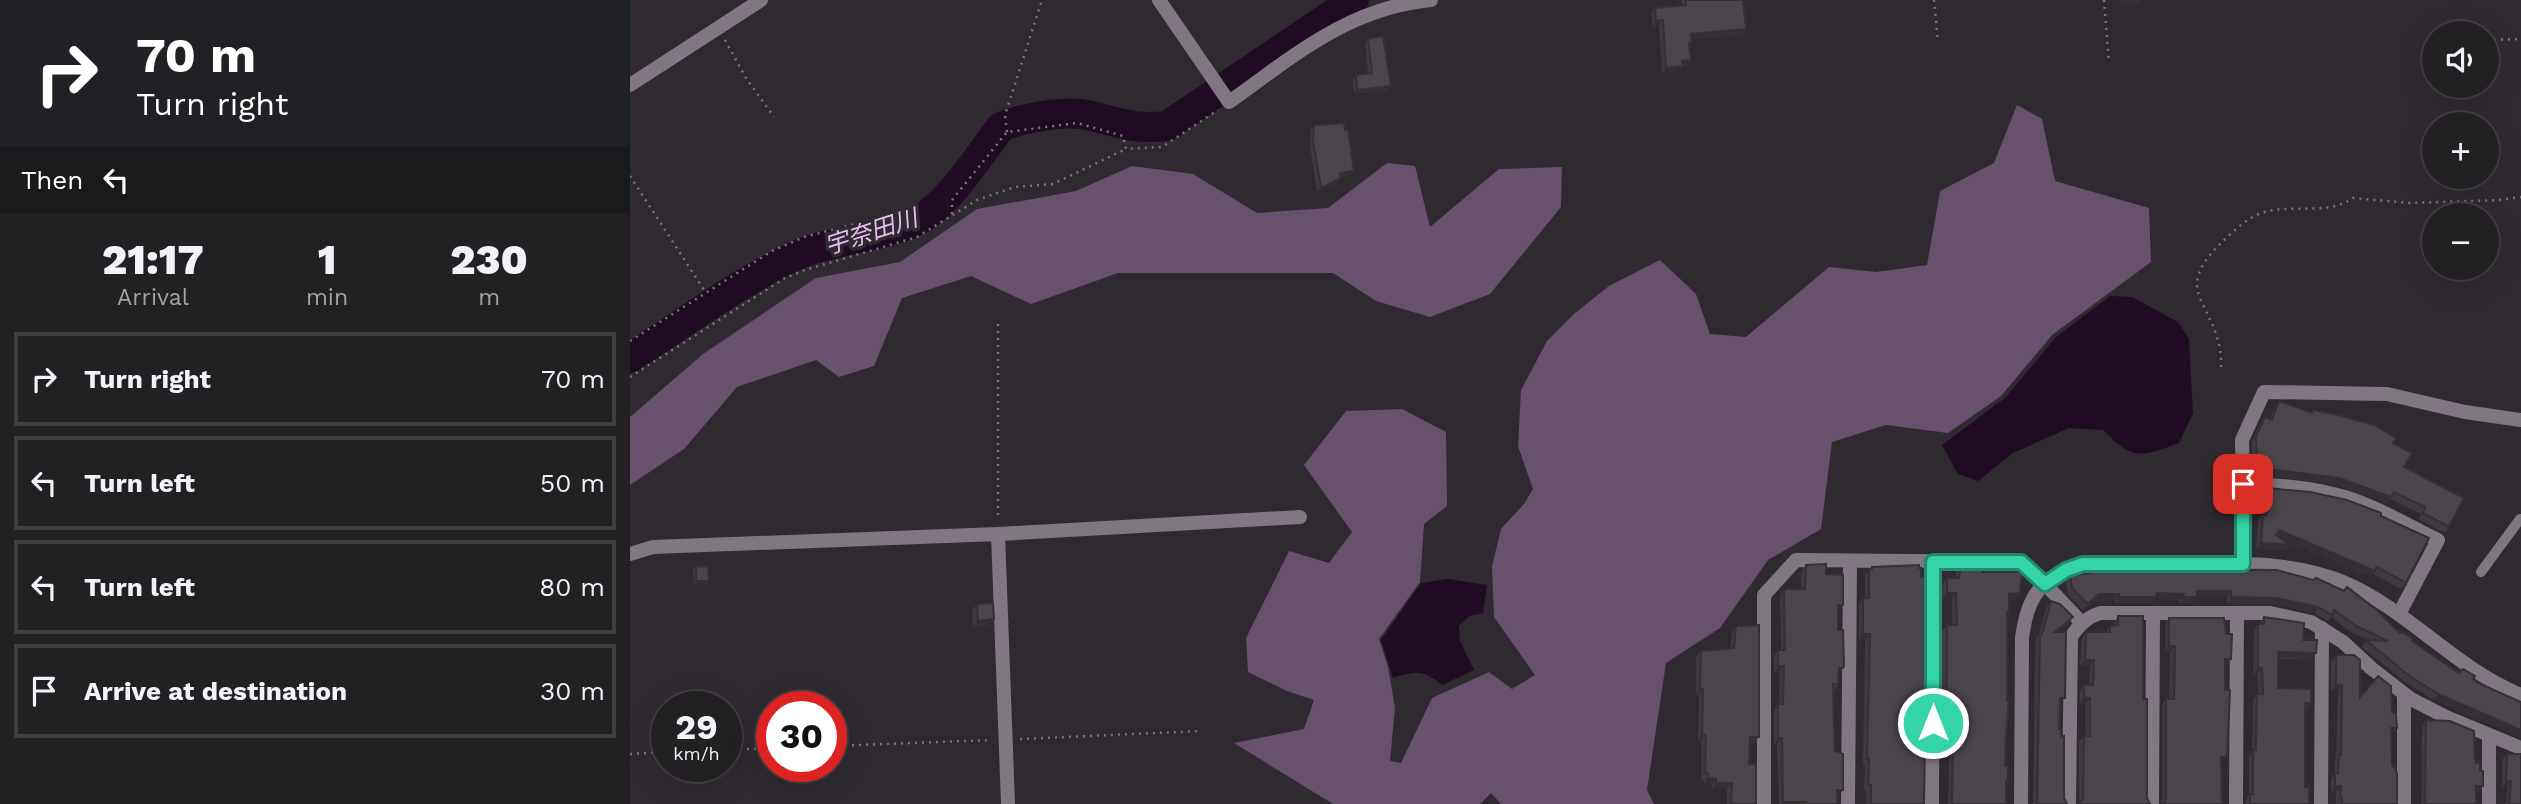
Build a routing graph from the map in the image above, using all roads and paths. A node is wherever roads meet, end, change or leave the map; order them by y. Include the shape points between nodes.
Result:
1 (761, 0) edge
2 (1042, 0) edge
3 (1159, 0) edge
4 (1431, 0) edge
5 (1934, 0) edge
6 (2104, 0) edge
7 (718, 27) junction
8 (2521, 39) edge
9 (2499, 40) edge
10 (1938, 42) dead end
11 (2109, 63) dead end
12 (630, 85) edge
13 (1228, 100) junction
14 (774, 117) dead end
15 (1007, 132) junction
16 (1126, 149) junction
17 (630, 176) edge
18 (2521, 197) edge
19 (952, 214) junction
20 (855, 224) dead end
21 (706, 293) junction
22 (998, 324) dead end
23 (630, 341) edge
24 (2221, 367) dead end
25 (630, 377) edge
26 (2521, 420) edge
27 (2243, 484) junction
28 (1300, 517) dead end
29 (2521, 519) edge
30 (998, 534) junction
31 (630, 554) edge
32 (1850, 562) junction
33 (1933, 562) junction
34 (2243, 564) junction
35 (2481, 572) dead end
36 (2045, 584) junction
37 (2153, 613) junction
38 (2237, 613) junction
39 (2399, 614) junction
40 (2082, 623) junction
41 (2322, 628) junction
42 (2404, 694) junction
43 (2521, 695) edge
44 (1201, 731) dead end
45 (2489, 735) junction
46 (1006, 739) junction
47 (847, 745) edge
48 (2521, 748) edge
49 (651, 753) edge
50 (630, 754) edge
51 (1008, 804) edge
52 (1765, 804) edge
53 (1848, 804) edge
54 (1932, 804) edge
55 (2021, 804) edge
56 (2068, 804) edge
57 (2152, 804) edge
58 (2236, 804) edge
59 (2321, 804) edge
60 (2404, 804) edge
61 (2488, 804) edge

1 - 7 street
2 - 15 path via 1005,115
3 - 13 street
4 - 13 street via 1360,17
5 - 10 path
6 - 11 path
7 - 12 street
7 - 14 path
8 - 9 path
13 - 16 path via 1162,147
15 - 16 path via 1077,123 1123,136
15 - 19 path via 952,200
16 - 19 path via 1052,184 1015,187
17 - 21 path
18 - 24 path via 2411,203 2353,198 2343,205 2257,215 2215,249 2199,272 2197,292 2218,338
19 - 25 path via 917,237 785,278
20 - 21 path via 772,251
21 - 23 path
22 - 30 path
26 - 27 street via 2386,394 2263,392 2242,440
27 - 34 street
27 - 39 street via 2282,485 2346,498 2438,540
28 - 30 street
29 - 35 lane
30 - 31 street via 653,547
30 - 46 street
32 - 33 street
32 - 52 street via 1796,560 1764,595
32 - 53 street
33 - 36 street via 2021,562
33 - 54 street
34 - 36 street via 2083,564
34 - 39 street via 2296,569 2342,581
36 - 40 street
36 - 55 street via 2024,619
37 - 38 street
37 - 40 street via 2100,613
37 - 57 street
38 - 41 street via 2281,615
38 - 58 street
39 - 43 street via 2466,666
40 - 56 street via 2071,637
41 - 42 street
41 - 59 street
42 - 45 street
42 - 60 street
44 - 46 path
45 - 48 street
45 - 61 street
46 - 47 path
46 - 51 street
49 - 50 path

